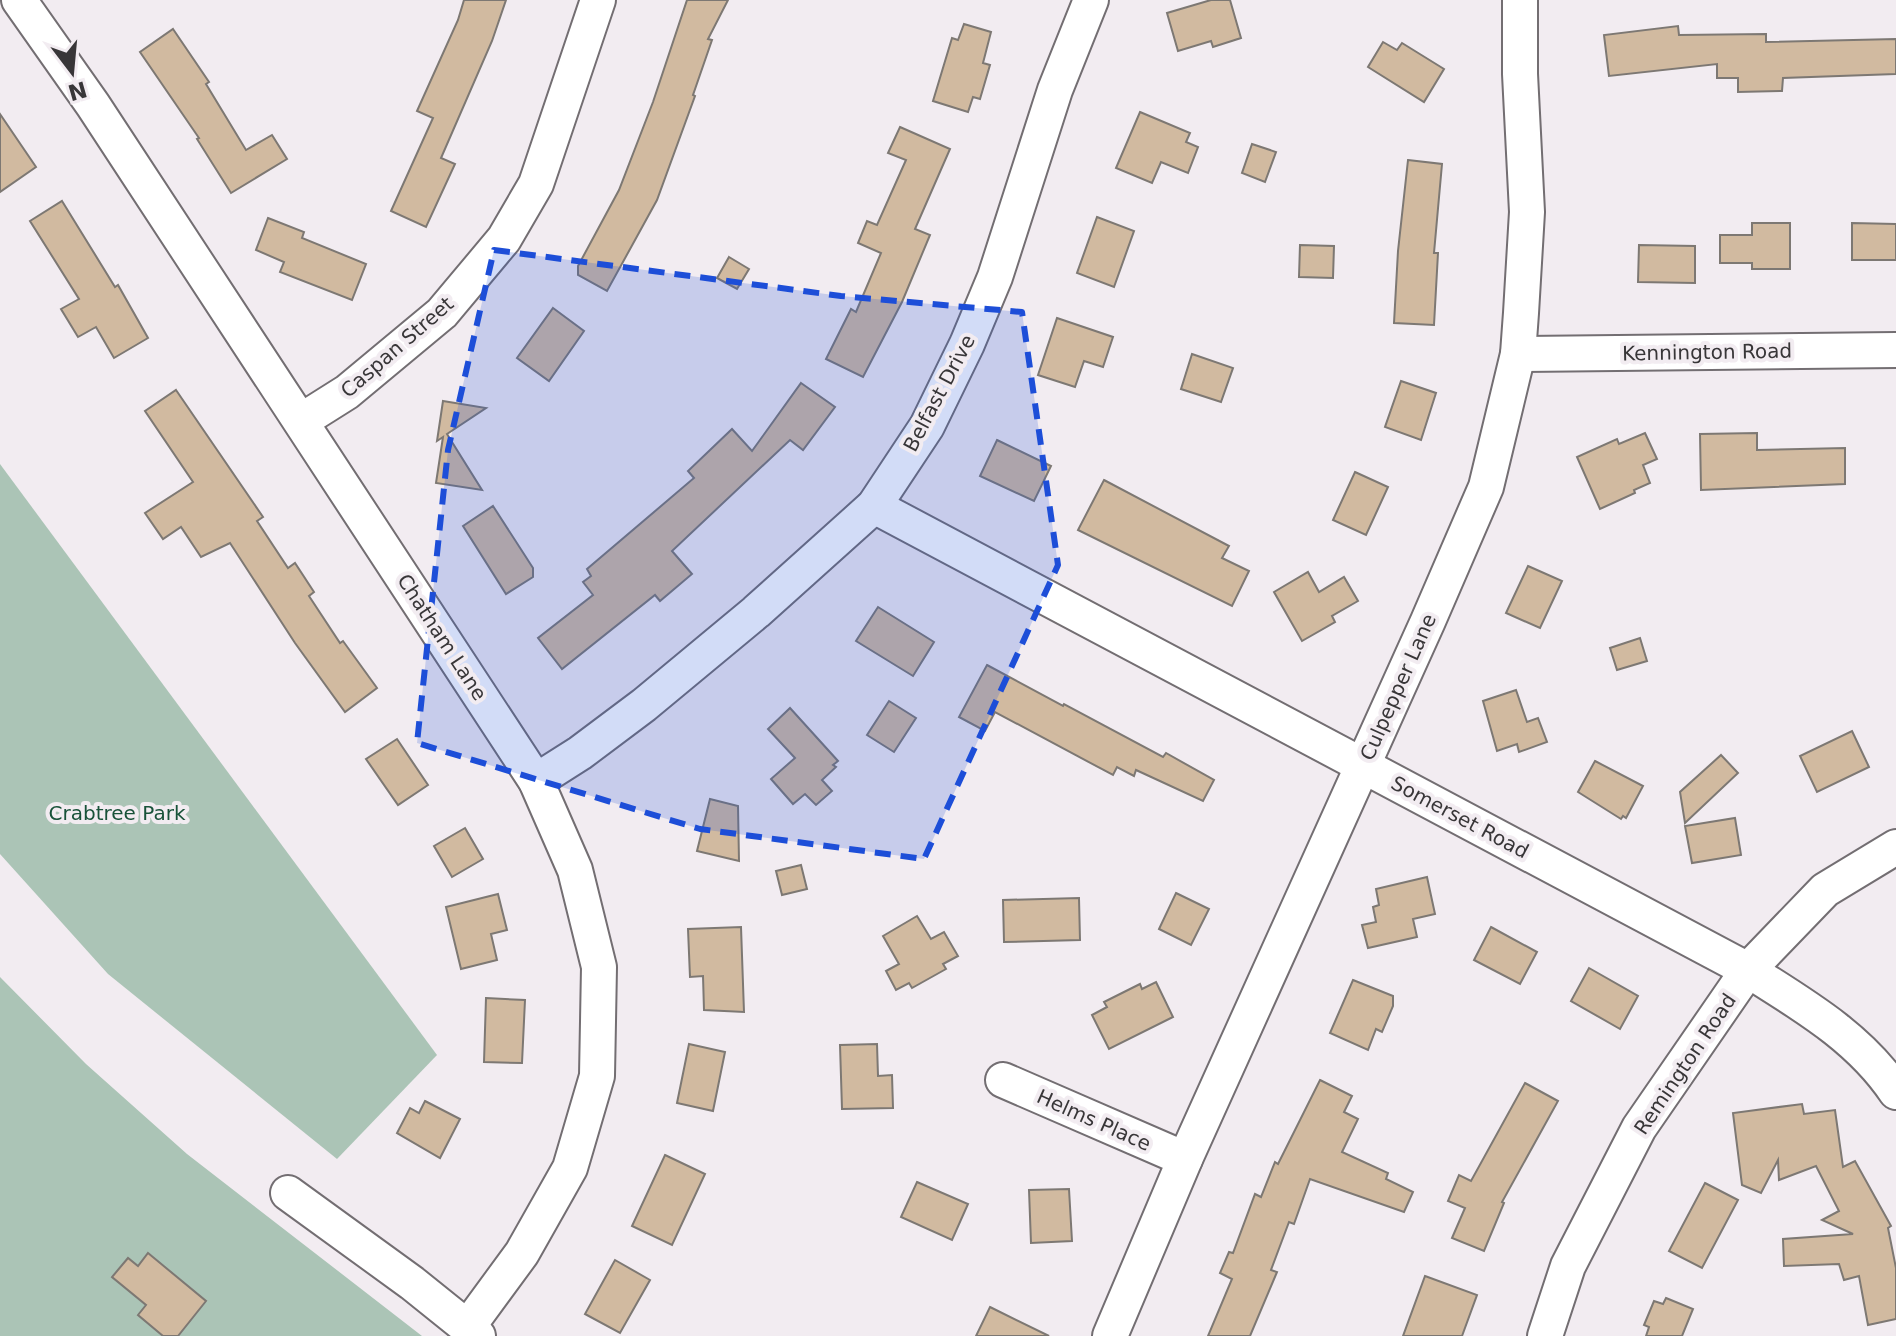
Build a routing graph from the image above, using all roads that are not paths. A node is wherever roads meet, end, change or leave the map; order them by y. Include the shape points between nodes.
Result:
1 (19, 0) edge
2 (598, 0) edge
3 (1091, 0) edge
4 (1520, 0) edge
5 (1896, 350) edge
6 (1518, 354) junction
7 (301, 421) junction
8 (874, 506) junction
9 (1363, 765) junction
10 (536, 781) junction
11 (1896, 847) edge
12 (1748, 970) junction
13 (1003, 1080) dead end
14 (1896, 1092) edge
15 (1185, 1159) junction
16 (288, 1193) dead end
17 (473, 1332) edge
18 (1110, 1336) edge
19 (1545, 1336) edge

1 - 7 street, Chatham Lane
2 - 7 street, Caspan Street via 536,184 504,239 442,313 347,392
3 - 8 street, Belfast Drive via 967,344 927,426
4 - 6 street, Culpepper Lane via 1527,212
5 - 6 street, Kennington Road
6 - 9 street, Culpepper Lane via 1486,487
7 - 10 street, Chatham Lane
8 - 9 street, Somerset Road
8 - 10 street, Belfast Drive via 644,705
9 - 12 street, Somerset Road
9 - 15 street, Culpepper Lane
10 - 17 street, Chatham Lane via 575,870 599,967 597,1076 570,1168
11 - 12 street, Remington Road via 1825,890
12 - 14 street, Somerset Road via 1830,1022
12 - 19 street, Remington Road via 1639,1128 1568,1266
13 - 15 street, Helms Place
15 - 18 street, Culpepper Lane
16 - 17 street

